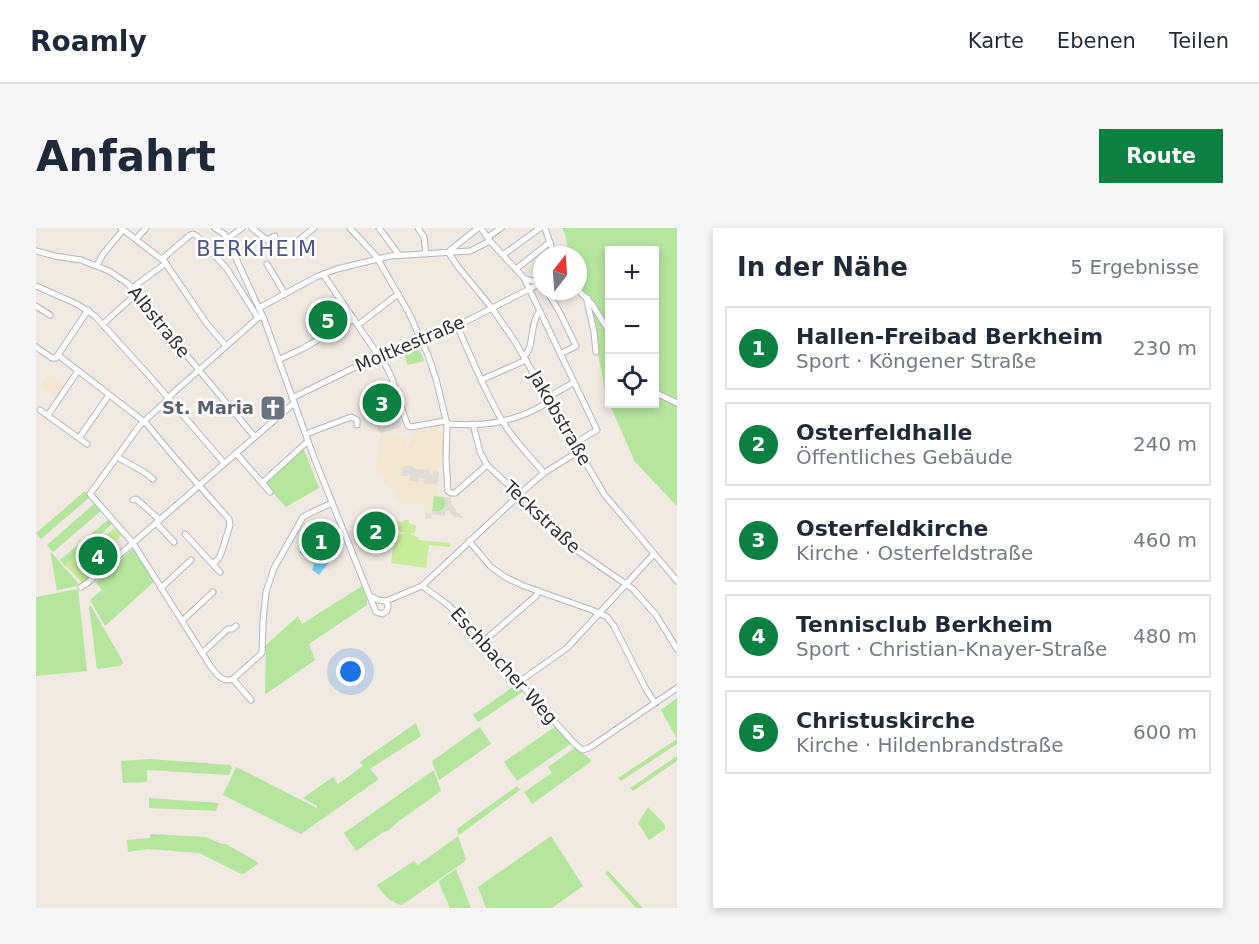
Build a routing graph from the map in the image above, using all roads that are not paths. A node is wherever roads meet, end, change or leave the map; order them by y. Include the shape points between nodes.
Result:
1 (146, 228) edge
2 (214, 228) edge
3 (243, 228) edge
4 (252, 228) edge
5 (314, 228) edge
6 (350, 228) edge
7 (379, 228) edge
8 (418, 228) edge
9 (479, 228) edge
10 (501, 228) edge
11 (540, 228) edge
12 (545, 228) edge
13 (122, 229) edge
14 (275, 236) dead end
15 (136, 239) junction
16 (227, 239) junction
17 (489, 239) junction
18 (550, 242) junction
19 (551, 246) edge
20 (308, 250) dead end
21 (36, 251) edge
22 (448, 252) junction
23 (426, 254) junction
24 (399, 255) junction
25 (503, 255) junction
26 (377, 259) junction
27 (164, 261) junction
28 (267, 264) dead end
29 (97, 265) junction
30 (516, 269) junction
31 (323, 274) junction
32 (524, 278) junction
33 (533, 281) edge
34 (36, 287) edge
35 (533, 287) edge
36 (132, 288) junction
37 (528, 289) junction
38 (137, 293) junction
39 (285, 294) junction
40 (398, 294) junction
41 (588, 298) joint
42 (552, 300) edge
43 (36, 306) edge
44 (259, 308) junction
45 (491, 308) junction
46 (87, 310) junction
47 (539, 312) junction
48 (50, 315) dead end
49 (260, 317) junction
50 (356, 322) junction
51 (103, 324) junction
52 (457, 326) junction
53 (605, 326) edge
54 (422, 339) junction
55 (226, 346) junction
56 (36, 347) edge
57 (596, 352) dead end
58 (560, 354) junction
59 (380, 356) junction
60 (56, 357) junction
61 (525, 358) junction
62 (278, 360) junction
63 (199, 370) junction
64 (78, 371) junction
65 (481, 380) junction
66 (573, 383) junction
67 (659, 394) edge
68 (109, 395) junction
69 (169, 398) junction
70 (549, 399) junction
71 (293, 400) junction
72 (677, 402) edge
73 (40, 410) dead end
74 (48, 415) junction
75 (144, 421) junction
76 (503, 421) junction
77 (446, 422) junction
78 (473, 424) junction
79 (357, 425) dead end
80 (254, 436) junction
81 (307, 437) junction
82 (79, 438) junction
83 (575, 443) junction
84 (87, 444) dead end
85 (579, 451) junction
86 (236, 453) junction
87 (117, 457) junction
88 (224, 464) junction
89 (487, 465) junction
90 (544, 473) junction
91 (153, 479) dead end
92 (262, 483) junction
93 (198, 485) junction
94 (270, 492) dead end
95 (520, 494) junction
96 (133, 500) dead end
97 (332, 503) junction
98 (158, 521) junction
99 (185, 534) dead end
100 (469, 541) junction
101 (174, 542) dead end
102 (133, 543) junction
103 (654, 554) junction
104 (191, 560) dead end
105 (213, 564) junction
106 (220, 572) dead end
107 (677, 581) edge
108 (626, 584) junction
109 (422, 586) junction
110 (81, 587) dead end
111 (161, 588) junction
112 (539, 591) junction
113 (213, 592) dead end
114 (370, 596) junction
115 (386, 601) junction
116 (600, 613) junction
117 (182, 621) junction
118 (236, 626) dead end
119 (484, 641) junction
120 (677, 650) edge
121 (202, 653) junction
122 (233, 679) junction
123 (519, 682) junction
124 (677, 688) edge
125 (251, 700) dead end
126 (655, 704) junction

1 - 15 street
2 - 16 street
3 - 16 street
4 - 14 street via 267,240
5 - 20 street via 299,240
6 - 26 street
7 - 24 street
8 - 23 street via 424,237
9 - 17 street
9 - 22 street
10 - 17 street
11 - 25 street
12 - 18 street
13 - 15 street
13 - 29 street
15 - 27 street
16 - 44 street
17 - 22 street via 470,251
17 - 25 street
18 - 19 street
18 - 30 street
21 - 29 street, Albstraße
22 - 23 street
22 - 45 street, Jakobstraße
23 - 24 street
24 - 26 street
25 - 30 street
26 - 31 street
26 - 40 street
27 - 36 street
27 - 49 street via 190,235 196,235 227,269
27 - 55 street
28 - 39 street
29 - 36 street, Albstraße
30 - 32 street
31 - 39 street
31 - 50 street
32 - 33 street
32 - 37 street
34 - 46 street
35 - 37 street, Moltkestraße
36 - 38 street, Albstraße
37 - 45 street, Moltkestraße
37 - 47 street
38 - 51 street
38 - 63 street, Albstraße
39 - 44 street
40 - 50 street
40 - 54 street
41 - 53 street
41 - 57 street
42 - 58 street via 576,346
43 - 48 street
44 - 49 street
45 - 52 street, Moltkestraße
45 - 61 street, Jakobstraße
46 - 51 street
46 - 60 street
47 - 58 street
47 - 61 street
49 - 55 street
49 - 62 street
50 - 59 street
50 - 62 street
51 - 69 street
52 - 54 street, Moltkestraße
52 - 65 street
54 - 59 street, Moltkestraße
54 - 77 street
55 - 63 street
56 - 60 street via 51,358
58 - 66 street
59 - 71 street, Moltkestraße
59 - 77 street via 408,427
60 - 64 street
61 - 65 street
61 - 70 street, Jakobstraße
62 - 71 street
63 - 69 street
63 - 80 street, Albstraße
64 - 68 street
64 - 74 street
65 - 76 street
66 - 70 street
66 - 83 street via 597,430
67 - 72 street
68 - 75 street
68 - 82 street
69 - 75 street
69 - 88 street
70 - 76 street via 526,414
70 - 83 street, Jakobstraße
71 - 80 street, Moltkestraße
71 - 81 street
73 - 74 street
74 - 82 street
75 - 87 street
75 - 93 street
76 - 78 street
76 - 90 street
77 - 78 street
77 - 89 street via 449,492 455,493
78 - 89 street, Teckstraße
79 - 81 street via 357,419 349,417
80 - 86 street, Moltkestraße
81 - 92 street
81 - 97 street
82 - 84 street
83 - 85 street, Jakobstraße
85 - 90 street
85 - 103 street, Jakobstraße via 606,497
86 - 88 street, Moltkestraße
86 - 92 street
87 - 91 street
87 - 102 street via 90,494
88 - 93 street, Moltkestraße
89 - 95 street, Teckstraße
90 - 95 street
92 - 94 street
93 - 98 street, Moltkestraße
93 - 105 street via 231,522 220,556
95 - 100 street
95 - 108 street, Teckstraße via 567,543
96 - 98 street
97 - 114 street
97 - 122 street via 305,516 285,548 267,587 262,653
98 - 101 street
98 - 102 street, Moltkestraße
99 - 105 street
100 - 109 street
100 - 112 street via 495,570
102 - 110 street, Moltkestraße
102 - 111 street
103 - 107 street, Jakobstraße
103 - 108 street
104 - 111 street
105 - 106 street
108 - 116 street
108 - 120 street, Teckstraße via 650,607
109 - 115 street
109 - 119 street, Eschbacher Weg via 447,604
111 - 117 street
112 - 116 street
112 - 119 street
113 - 117 street
114 - 115 street
114 - 115 street via 379,614 387,612
116 - 123 street via 567,648
116 - 126 street via 614,626
117 - 121 street
118 - 121 street
119 - 123 street, Eschbacher Weg
121 - 122 street via 224,680
122 - 125 street
123 - 126 street, Eschbacher Weg via 582,750
124 - 126 street

